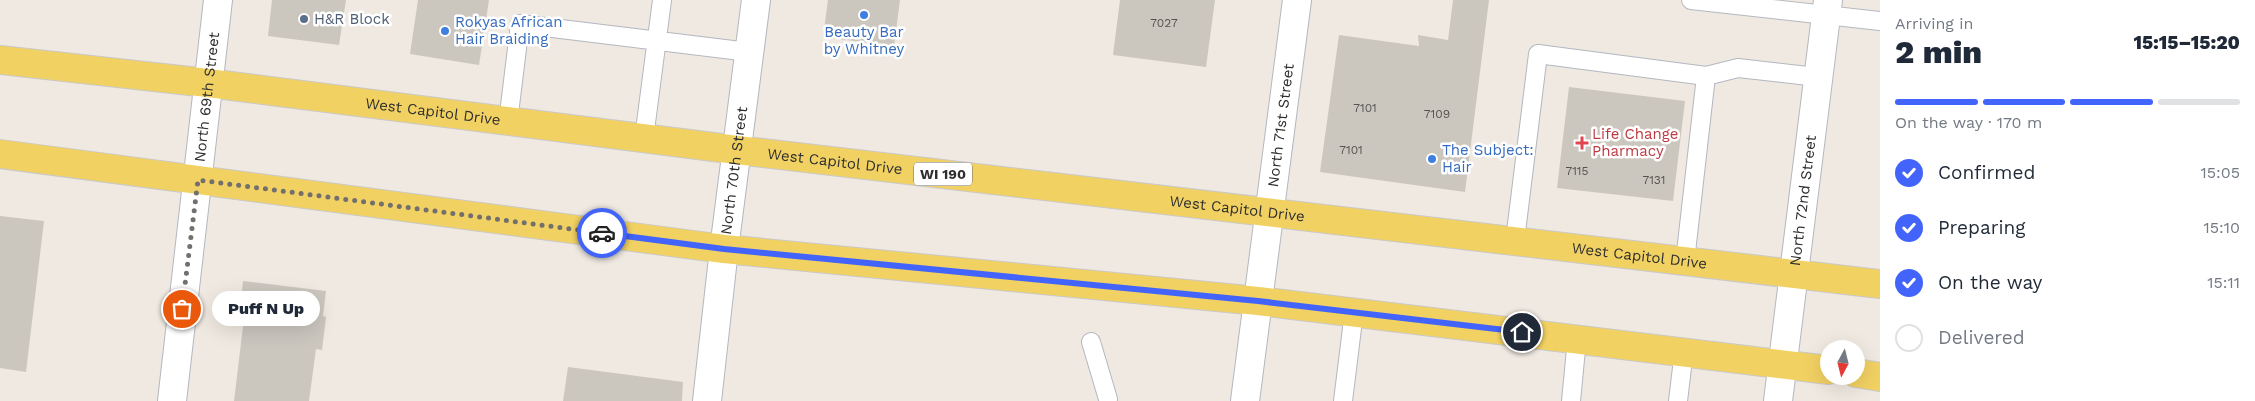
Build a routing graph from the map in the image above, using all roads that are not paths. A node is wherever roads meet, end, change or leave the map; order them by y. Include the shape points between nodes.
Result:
1 (218, 0) edge
2 (662, 0) edge
3 (756, 0) edge
4 (1297, 0) edge
5 (1691, 0) edge
6 (1826, 8) edge
7 (1880, 21) edge
8 (657, 40) junction
9 (750, 52) junction
10 (2, 63) edge
11 (1706, 76) junction
12 (1817, 77) junction
13 (208, 84) junction
14 (508, 122) junction
15 (644, 138) junction
16 (737, 150) junction
17 (0, 154) edge
18 (198, 180) junction
19 (1270, 212) junction
20 (1515, 240) junction
21 (724, 249) junction
22 (1685, 260) junction
23 (1792, 273) junction
24 (1880, 284) edge
25 (1258, 301) junction
26 (1354, 312) junction
27 (1578, 339) junction
28 (1091, 342) dead end
29 (1684, 351) junction
30 (1783, 363) junction
31 (1820, 369) edge
32 (1865, 375) edge
33 (1880, 377) edge
34 (1108, 399) dead end
35 (172, 401) edge
36 (707, 401) edge
37 (1246, 401) edge
38 (1343, 401) edge
39 (1571, 401) edge
40 (1678, 401) edge
41 (1778, 401) edge

1 - 13 street, North 69th Street
2 - 8 lane
3 - 9 street, North 70th Street
4 - 19 street, North 71st Street
5 - 6 lane
6 - 7 lane
6 - 12 street, North 72nd Street
8 - 9 lane
8 - 14 lane via 520,24
8 - 15 lane
9 - 16 street, North 70th Street
10 - 13 main road, West Capitol Drive / WI 190
11 - 12 lane via 1738,68
11 - 20 lane via 1538,54
11 - 22 lane
12 - 23 street, North 72nd Street
13 - 14 main road, West Capitol Drive / WI 190
13 - 18 street, North 69th Street
14 - 15 main road, West Capitol Drive / WI 190
15 - 16 main road, West Capitol Drive / WI 190
16 - 19 main road, West Capitol Drive / WI 190
16 - 21 street, North 70th Street
17 - 18 main road
18 - 21 main road
18 - 35 street, North 69th Street
19 - 20 main road, West Capitol Drive / WI 190
19 - 25 street, North 71st Street
20 - 22 main road, West Capitol Drive / WI 190
21 - 25 main road
21 - 36 street, North 70th Street
22 - 23 main road, West Capitol Drive / WI 190
23 - 24 main road, West Capitol Drive / WI 190
23 - 30 street, North 72nd Street
25 - 26 main road
25 - 37 street, North 71st Street
26 - 27 main road
26 - 38 lane
27 - 29 main road
27 - 39 lane
28 - 34 lane
29 - 30 main road
29 - 40 lane
30 - 31 main road
30 - 41 street, North 72nd Street
32 - 33 main road

